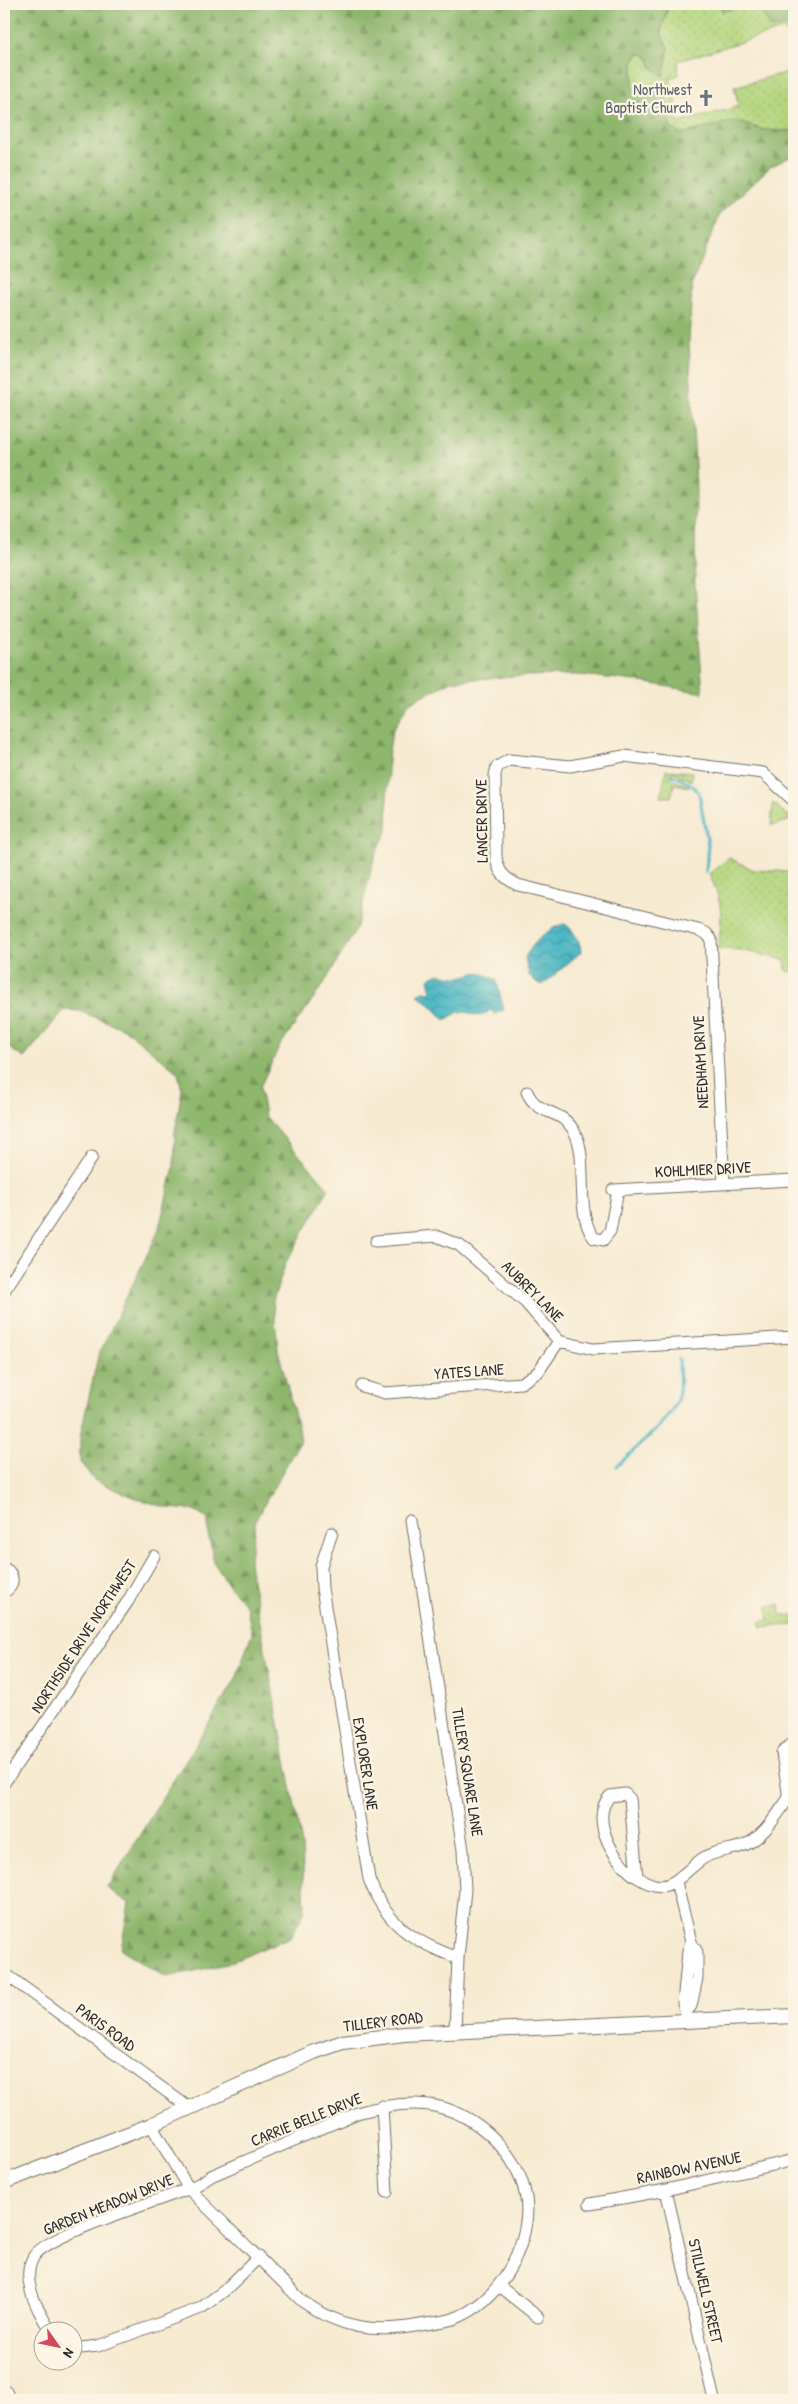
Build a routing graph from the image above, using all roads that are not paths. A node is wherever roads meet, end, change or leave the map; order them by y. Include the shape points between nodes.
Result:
1 (794, 801) edge
2 (711, 939) joint
3 (526, 1092) dead end
4 (92, 1157) dead end
5 (794, 1180) edge
6 (724, 1184) junction
7 (376, 1241) dead end
8 (4, 1291) edge
9 (794, 1337) edge
10 (559, 1341) junction
11 (362, 1386) dead end
12 (412, 1520) dead end
13 (332, 1533) dead end
14 (154, 1556) dead end
15 (4, 1568) edge
16 (4, 1592) edge
17 (794, 1741) edge
18 (4, 1783) edge
19 (791, 1795) edge
20 (637, 1877) junction
21 (676, 1882) junction
22 (458, 1958) junction
23 (4, 1973) edge
24 (686, 2016) junction
25 (794, 2016) edge
26 (455, 2031) junction
27 (382, 2106) junction
28 (188, 2107) junction
29 (151, 2125) junction
30 (794, 2160) edge
31 (4, 2182) edge
32 (189, 2188) junction
33 (666, 2190) junction
34 (386, 2192) dead end
35 (590, 2204) dead end
36 (259, 2257) junction
37 (499, 2286) junction
38 (538, 2317) dead end
39 (46, 2322) edge
40 (82, 2348) edge
41 (4, 2391) edge
42 (8, 2400) edge
43 (714, 2400) edge

1 - 2 street, LANCER DRIVE via 763,773 624,756 570,766 509,760 497,767 496,856 503,876 518,885 698,930
2 - 6 street, NEEDHAM DRIVE
3 - 6 street, KOHLMIER DRIVE via 532,1104 564,1119 576,1134 587,1224 594,1238 603,1240 610,1231 616,1190
4 - 8 street
5 - 6 street, KOHLMIER DRIVE
7 - 10 street, AUBREY LANE via 436,1236 459,1245 526,1302
9 - 10 street, AUBREY LANE via 593,1349
10 - 11 street, YATES LANE via 538,1372 521,1383 385,1393
12 - 22 street, TILLERY SQUARE LANE via 461,1830 465,1890
13 - 22 street, EXPLORER LANE via 321,1566 322,1588 369,1879 383,1907 404,1931 432,1948
14 - 18 street, NORTHSIDE DRIVE NORTHWEST via 128,1601
15 - 16 street via 12,1578 11,1587
17 - 19 street via 782,1753
19 - 21 street via 759,1836 747,1845 702,1858
20 - 20 street via 626,1871 617,1860 605,1834 604,1807 610,1796 625,1794 630,1799
20 - 21 street via 658,1887
21 - 24 street via 691,1942 683,2004
22 - 26 street, TILLERY SQUARE LANE
23 - 28 street, PARIS ROAD
24 - 25 street, TILLERY ROAD
24 - 26 street, TILLERY ROAD
26 - 28 street, TILLERY ROAD via 343,2042
27 - 32 street, CARRIE BELLE DRIVE via 357,2113
27 - 34 street
27 - 37 street, CARRIE BELLE DRIVE via 435,2106 458,2114 476,2124 513,2161 526,2198 524,2234 514,2263
28 - 29 street, TILLERY ROAD
29 - 31 street, TILLERY ROAD
29 - 32 street, CARRIE BELLE DRIVE
30 - 33 street, RAINBOW AVENUE
32 - 36 street, CARRIE BELLE DRIVE
32 - 39 street, GARDEN MEADOW DRIVE via 50,2242 34,2256 30,2286
33 - 35 street, RAINBOW AVENUE
33 - 43 street, STILLWELL STREET
36 - 37 street, CARRIE BELLE DRIVE via 302,2301 323,2316 362,2329 407,2328 454,2319 482,2302
36 - 40 street via 202,2308 98,2346
37 - 38 street
41 - 42 street

